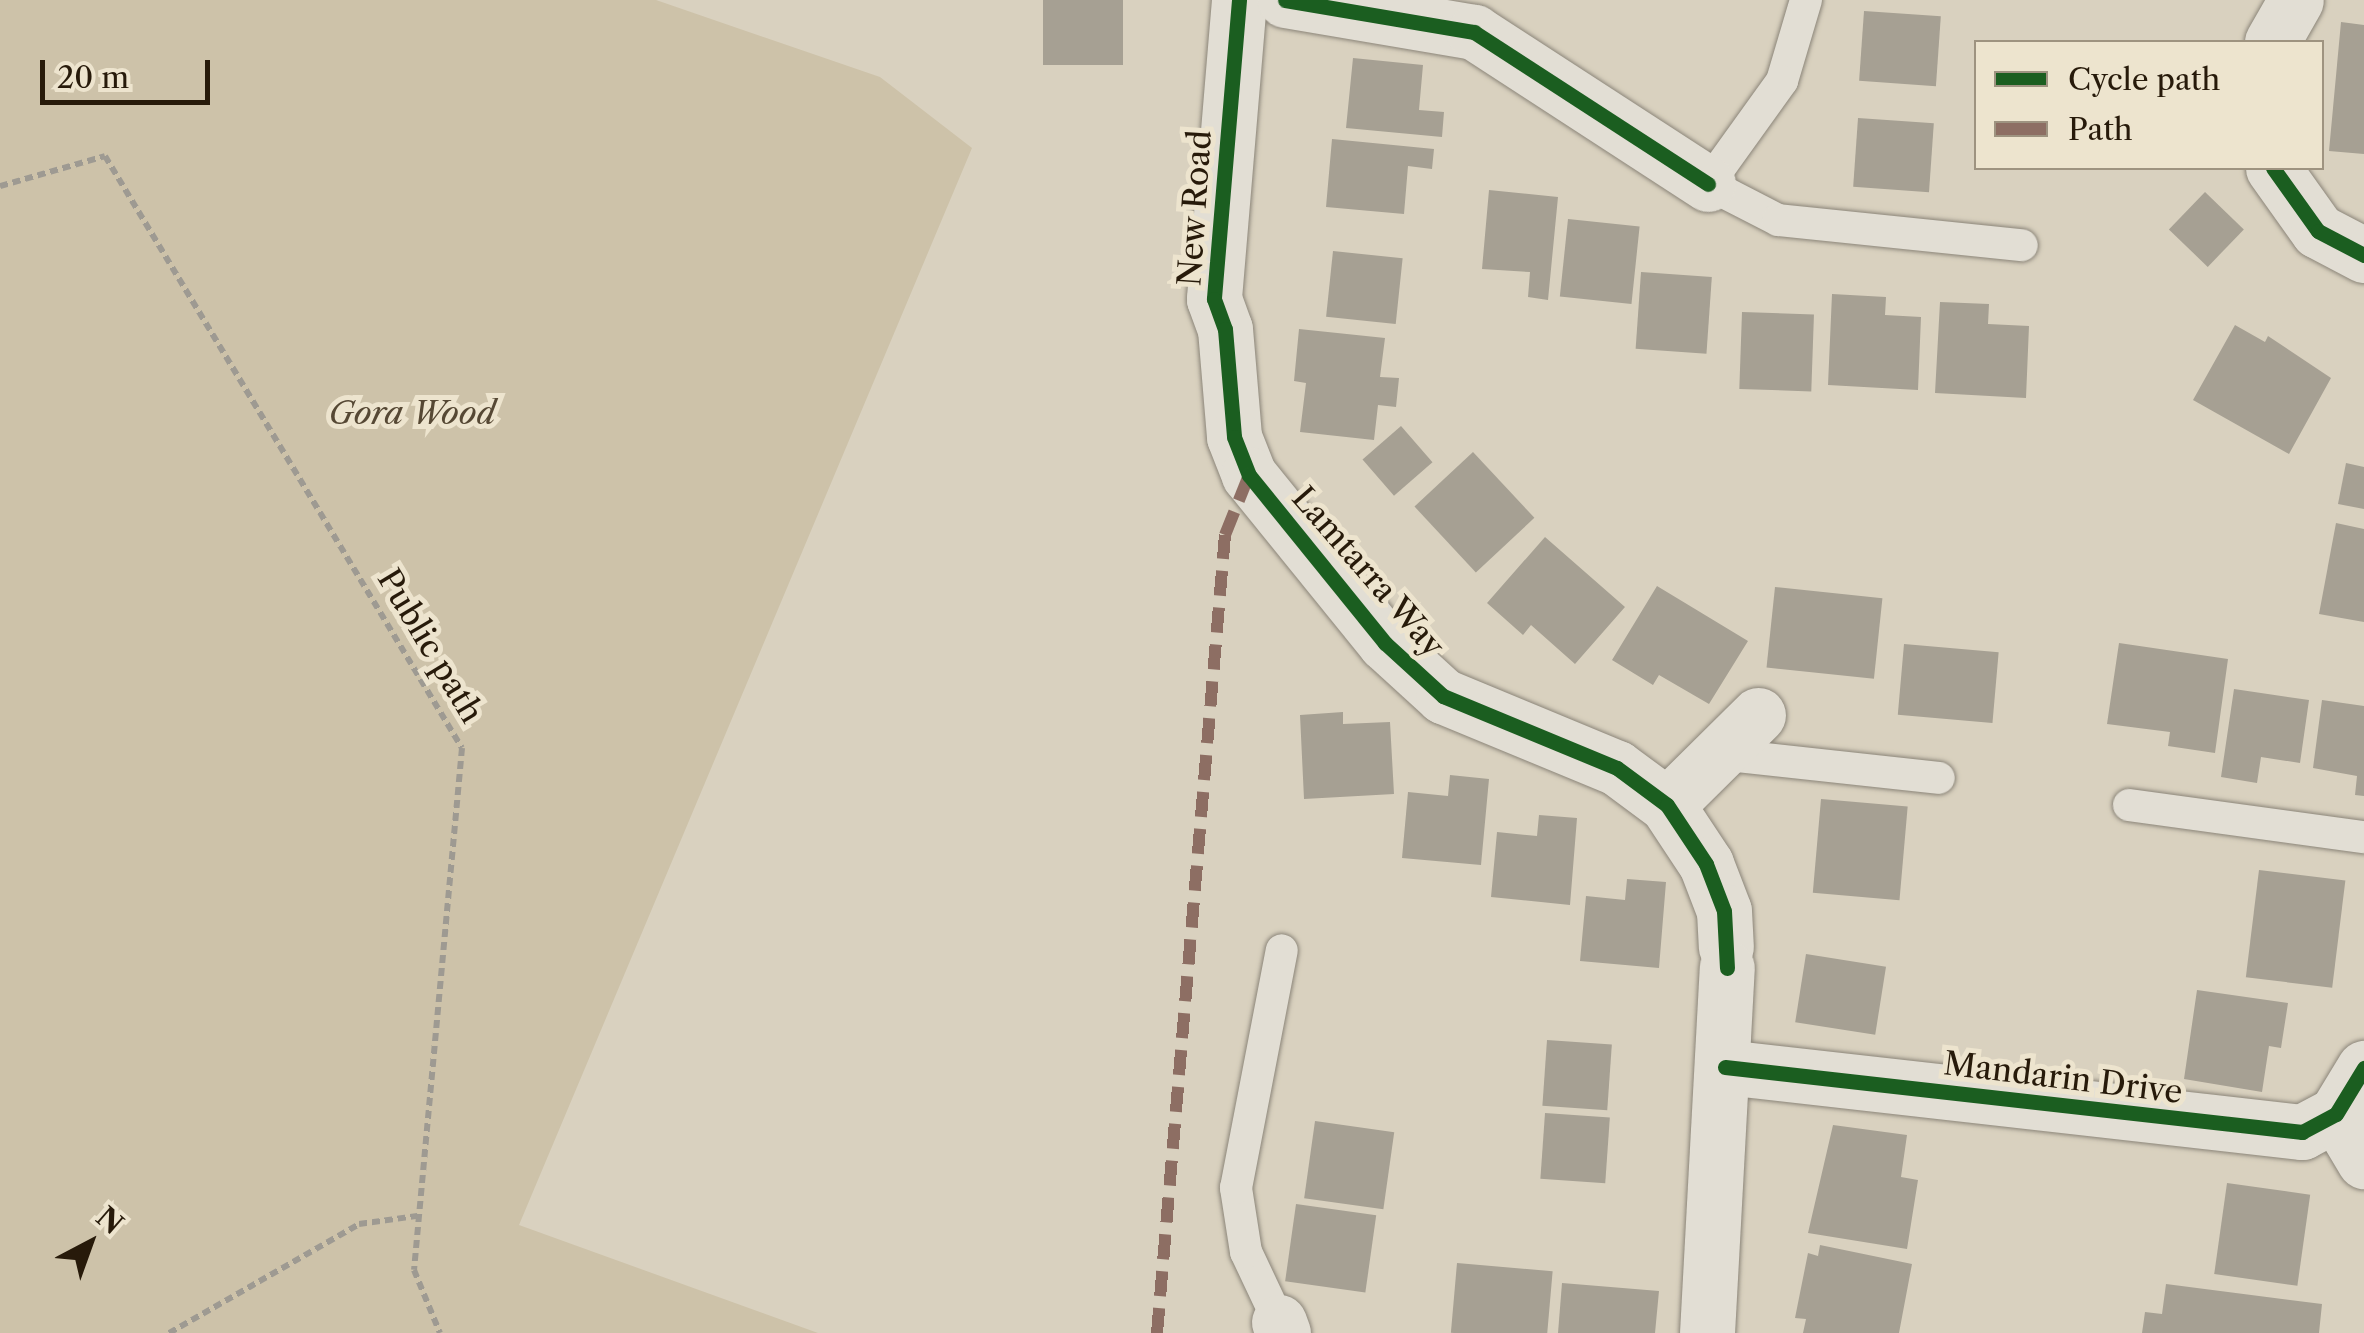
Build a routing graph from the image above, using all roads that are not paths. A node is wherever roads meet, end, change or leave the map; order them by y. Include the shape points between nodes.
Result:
1 (1239, 0) edge
2 (1285, 0) edge
3 (1806, 0) edge
4 (2296, 0) edge
5 (2273, 40) edge
6 (2275, 170) edge
7 (1708, 184) junction
8 (2022, 245) dead end
9 (2364, 255) edge
10 (1249, 475) joint
11 (1758, 715) dead end
12 (1720, 754) junction
13 (1938, 778) dead end
14 (2128, 805) dead end
15 (1667, 806) junction
16 (2364, 837) edge
17 (1282, 950) dead end
18 (1725, 1066) junction
19 (2364, 1068) edge
20 (2336, 1114) junction
21 (2364, 1160) edge
22 (1281, 1327) edge
23 (1707, 1333) edge

1 - 10 street, New Road via 1214,299 1225,329 1234,436
2 - 7 street via 1474,32
3 - 7 lane via 1782,81
4 - 5 street
6 - 9 street via 2318,231
7 - 8 lane via 1778,220
10 - 15 street, Lamtarra Way via 1385,643 1443,696 1616,768
11 - 12 street
12 - 13 lane
12 - 15 street
14 - 16 lane
15 - 18 street, Lamtarra Way via 1706,864 1724,911
17 - 22 lane via 1236,1188 1246,1252
18 - 20 street, Mandarin Drive via 2274,1132 2302,1132
18 - 23 street, Lamtarra Way
19 - 20 street
20 - 21 street

